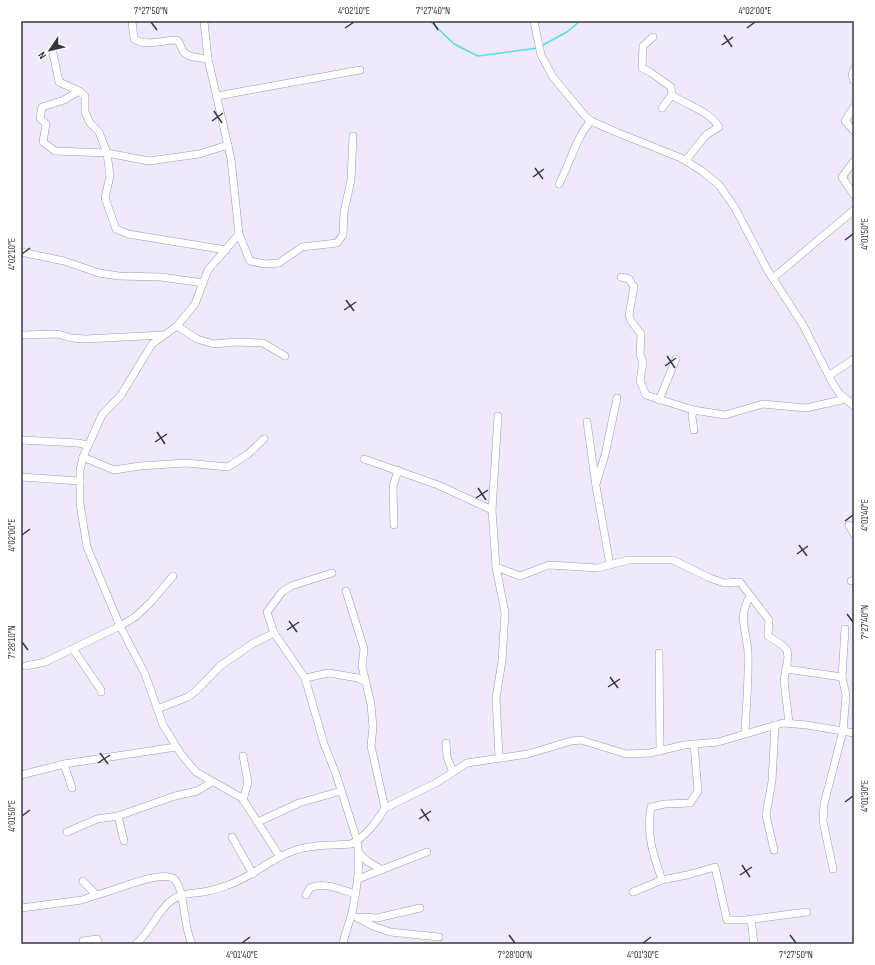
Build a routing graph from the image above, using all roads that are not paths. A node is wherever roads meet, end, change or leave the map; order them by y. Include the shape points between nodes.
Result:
1 (132, 21) edge
2 (204, 21) edge
3 (534, 21) edge
4 (653, 37) dead end
5 (53, 53) dead end
6 (208, 59) junction
7 (854, 69) edge
8 (360, 70) dead end
9 (854, 81) edge
10 (79, 91) junction
11 (672, 95) junction
12 (217, 96) junction
13 (854, 107) edge
14 (662, 108) dead end
15 (591, 121) junction
16 (854, 131) edge
17 (353, 136) dead end
18 (228, 145) junction
19 (107, 153) junction
20 (686, 160) junction
21 (854, 161) edge
22 (559, 184) dead end
23 (854, 195) edge
24 (854, 210) edge
25 (238, 234) junction
26 (226, 250) junction
27 (21, 252) edge
28 (621, 277) dead end
29 (773, 278) junction
30 (203, 283) junction
31 (177, 326) junction
32 (21, 335) edge
33 (163, 335) junction
34 (285, 356) dead end
35 (676, 359) dead end
36 (854, 359) edge
37 (830, 375) junction
38 (617, 398) dead end
39 (846, 399) junction
40 (658, 400) junction
41 (854, 406) edge
42 (693, 410) junction
43 (498, 416) dead end
44 (587, 422) dead end
45 (694, 430) dead end
46 (264, 439) dead end
47 (21, 440) edge
48 (87, 446) junction
49 (83, 457) junction
50 (364, 459) dead end
51 (398, 470) junction
52 (21, 477) edge
53 (80, 481) junction
54 (596, 486) junction
55 (492, 510) junction
56 (394, 525) dead end
57 (849, 525) dead end
58 (854, 534) edge
59 (610, 565) junction
60 (496, 567) junction
61 (332, 573) dead end
62 (173, 576) dead end
63 (346, 592) dead end
64 (750, 596) junction
65 (120, 626) junction
66 (845, 629) dead end
67 (274, 634) junction
68 (73, 649) junction
69 (659, 653) dead end
70 (26, 666) dead end
71 (786, 669) junction
72 (842, 676) junction
73 (305, 678) junction
74 (366, 682) junction
75 (101, 692) dead end
76 (157, 709) junction
77 (789, 723) junction
78 (775, 725) junction
79 (843, 731) junction
80 (745, 733) junction
81 (854, 733) edge
82 (446, 743) dead end
83 (694, 744) junction
84 (176, 747) junction
85 (660, 751) junction
86 (243, 756) dead end
87 (499, 757) junction
88 (64, 764) junction
89 (453, 772) junction
90 (21, 775) edge
91 (212, 782) junction
92 (72, 788) dead end
93 (341, 791) junction
94 (243, 800) junction
95 (385, 808) junction
96 (118, 816) junction
97 (258, 822) junction
98 (67, 832) dead end
99 (232, 837) dead end
100 (357, 840) junction
101 (124, 841) dead end
102 (774, 850) dead end
103 (427, 852) dead end
104 (360, 854) junction
105 (280, 857) junction
106 (833, 868) dead end
107 (382, 870) junction
108 (253, 874) junction
109 (358, 879) junction
110 (662, 880) junction
111 (83, 881) dead end
112 (633, 892) dead end
113 (355, 894) junction
114 (96, 895) junction
115 (182, 895) junction
116 (306, 895) dead end
117 (21, 908) edge
118 (420, 908) dead end
119 (807, 912) dead end
120 (354, 913) junction
121 (751, 919) junction
122 (440, 937) dead end
123 (83, 941) dead end
124 (140, 943) edge
125 (99, 944) edge
126 (192, 944) edge
127 (343, 944) edge
128 (754, 944) edge

1 - 6 street via 134,39 137,42 177,40 183,52
2 - 6 street
3 - 15 street via 539,48 553,77
4 - 11 street via 643,46 642,68 671,87
5 - 10 street via 59,82
6 - 12 street
7 - 9 street
8 - 12 street
10 - 19 street via 85,96 90,123 99,132
10 - 19 street via 64,100 42,107 40,118 46,124 43,142 55,151
11 - 14 street
11 - 20 street via 706,113 719,127 706,135
12 - 18 street
13 - 16 street via 845,121
15 - 20 street
15 - 22 street via 579,139
17 - 25 street via 343,235 337,243 302,247 279,263 265,264 250,261
18 - 19 street via 199,154 149,161
18 - 25 street
19 - 26 street via 110,176 105,198 116,229 128,234
20 - 29 street via 719,185 735,208
21 - 23 street via 842,177
24 - 29 street
25 - 26 street
26 - 30 street via 208,270
27 - 30 street via 64,260 99,273
28 - 40 street via 629,279 634,287 629,315 641,334 642,389 646,395
29 - 37 street via 803,324 824,370
30 - 31 street via 195,304
31 - 33 street
31 - 34 street via 197,339 214,344 264,344
32 - 33 street via 58,334 86,339
33 - 48 street via 152,344 121,395 102,416
35 - 40 street
36 - 37 street
37 - 39 street via 833,384
38 - 54 street
39 - 41 street
39 - 42 street via 806,408 763,404 725,415
40 - 42 street
42 - 45 street
43 - 55 street
44 - 54 street
46 - 49 street via 248,454 228,467 186,463 114,470
47 - 48 street via 78,443
48 - 49 street
49 - 53 street
50 - 51 street
51 - 55 street
51 - 56 street via 393,487
52 - 53 street
53 - 65 street via 81,510 87,547
54 - 59 street
55 - 60 street
57 - 58 street
59 - 60 street via 598,568 549,565 520,576
59 - 64 street via 628,560 673,560 717,581 740,582
60 - 87 street via 505,613 502,661 496,698
61 - 67 street via 300,581 282,592 267,612
62 - 65 street via 151,602 135,617
63 - 74 street via 364,649 362,666
64 - 71 street via 770,620 768,636 787,650
64 - 80 street via 745,604 742,621 748,652
65 - 68 street
65 - 76 street via 144,674
66 - 72 street
67 - 73 street
67 - 76 street via 252,644 220,666 188,697
68 - 70 street via 45,662
68 - 75 street
69 - 85 street
71 - 72 street
71 - 77 street via 784,680
72 - 79 street via 846,695
73 - 74 street via 329,673
73 - 93 street
74 - 95 street via 373,727 371,746
76 - 84 street
77 - 78 street
77 - 79 street
78 - 80 street
78 - 102 street via 772,781 766,815
79 - 81 street
79 - 106 street via 822,821
80 - 83 street via 718,742
82 - 89 street via 447,757
83 - 85 street
83 - 110 street via 698,791 690,803 651,807 651,849
84 - 88 street
84 - 91 street via 196,772
85 - 87 street via 626,754 576,740 528,754
86 - 94 street via 248,782
87 - 89 street via 467,763
88 - 90 street
88 - 92 street
89 - 95 street
91 - 94 street
91 - 96 street via 197,791
93 - 97 street via 299,803
93 - 100 street
94 - 97 street
95 - 100 street
96 - 98 street via 97,819
96 - 101 street
97 - 105 street
99 - 108 street
100 - 104 street
100 - 105 street via 350,844 307,847
103 - 107 street
104 - 107 street
104 - 109 street
105 - 108 street
107 - 109 street
108 - 115 street via 207,892
109 - 113 street
110 - 112 street
110 - 121 street via 687,876 715,867 727,920
111 - 114 street
113 - 116 street via 320,886 310,888
113 - 120 street
114 - 115 street via 125,885 167,876 176,880
114 - 117 street via 82,900
115 - 124 street via 168,903
115 - 126 street via 187,931
118 - 120 street via 377,918
119 - 121 street
120 - 122 street via 373,926 390,932
120 - 127 street
121 - 128 street
123 - 125 street via 97,939

